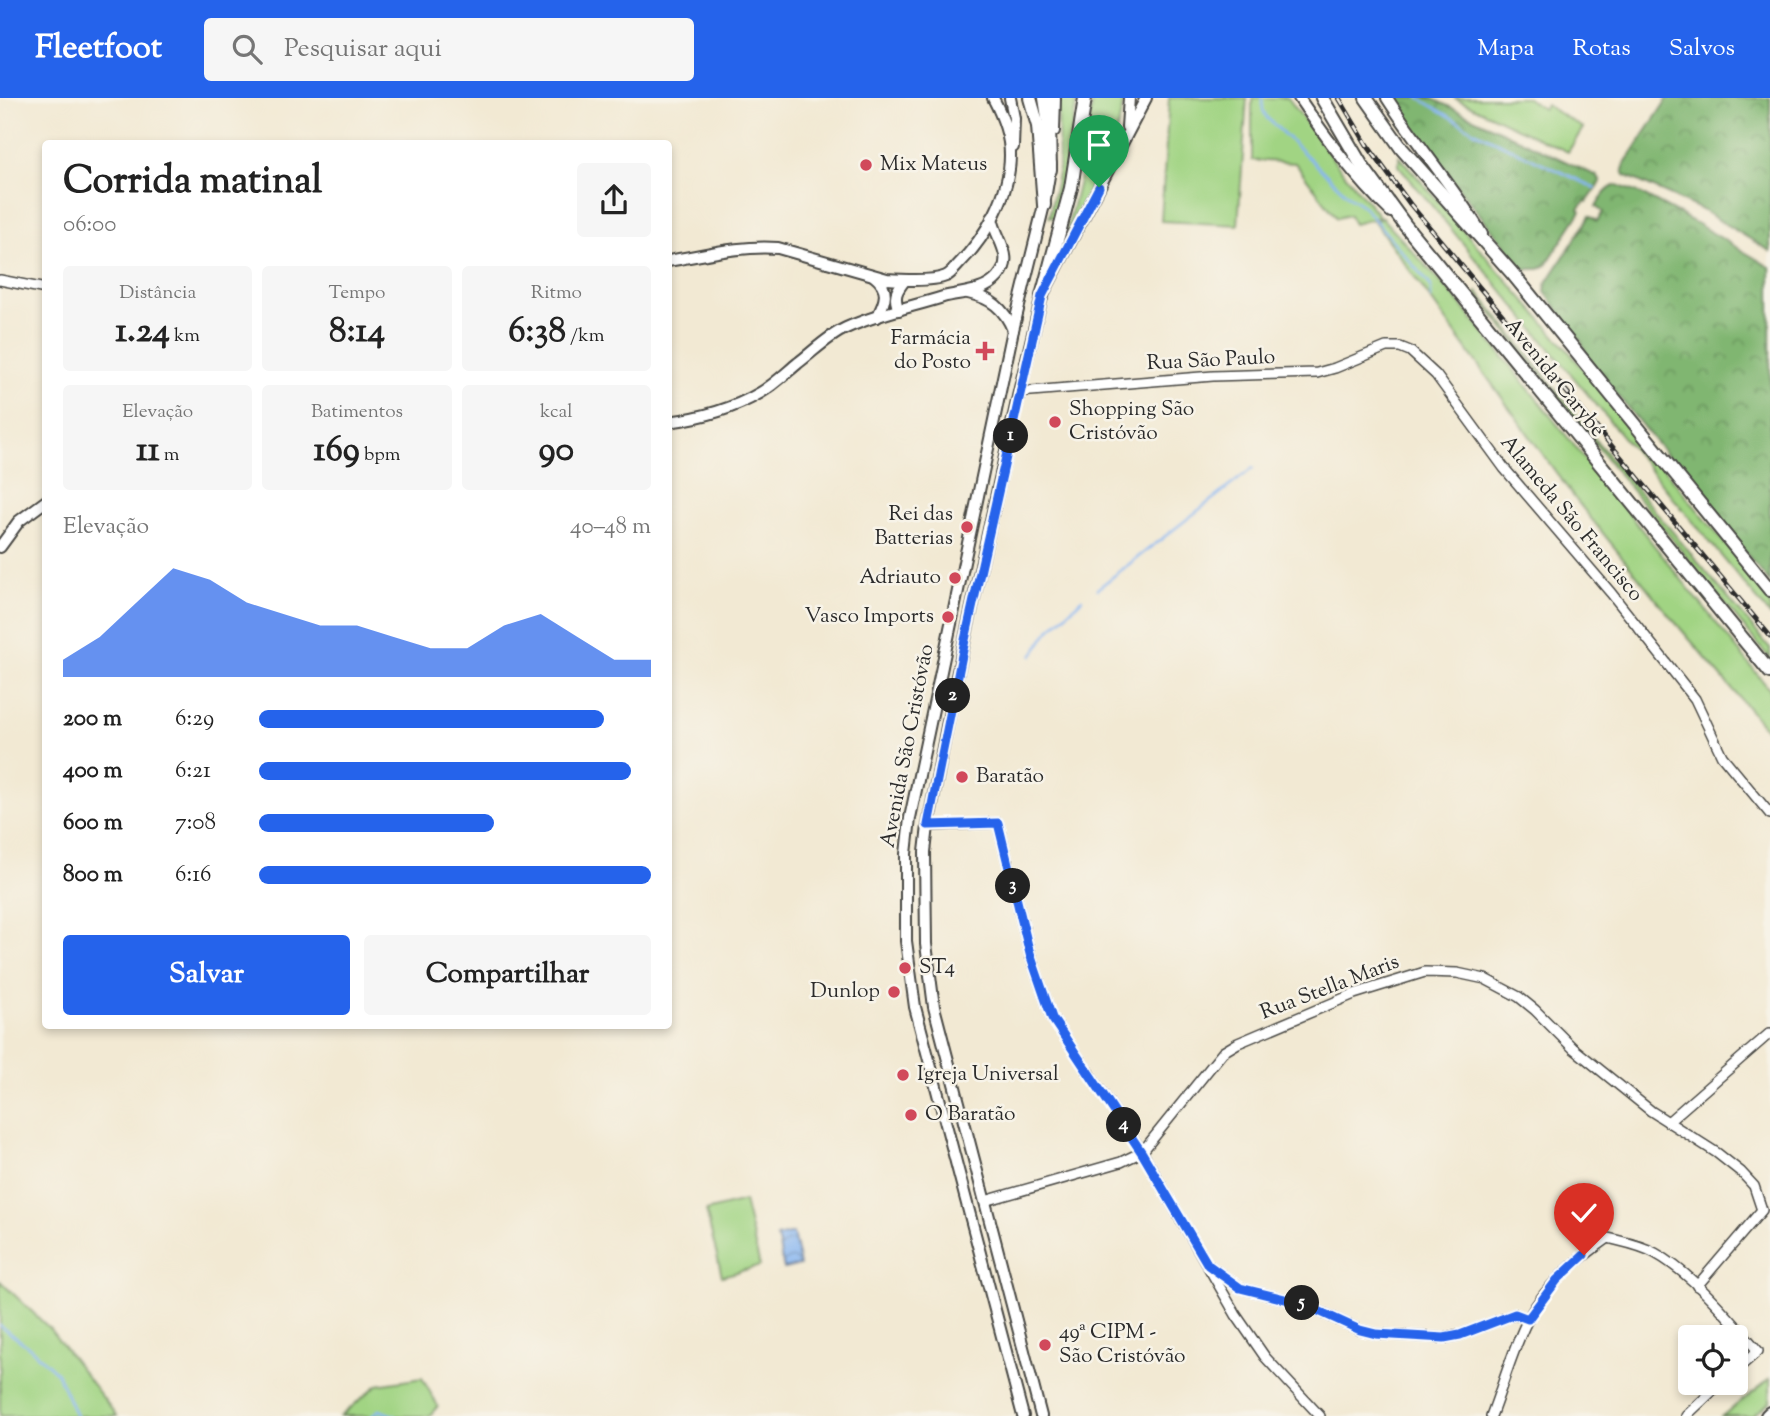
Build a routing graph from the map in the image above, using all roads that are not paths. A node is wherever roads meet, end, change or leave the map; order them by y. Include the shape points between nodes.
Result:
1 (993, 98) edge
2 (1010, 98) edge
3 (1030, 98) edge
4 (1045, 98) edge
5 (1055, 98) edge
6 (1085, 98) edge
7 (1129, 98) edge
8 (1146, 98) edge
9 (1298, 98) edge
10 (1322, 98) edge
11 (1366, 98) edge
12 (1387, 98) edge
13 (1126, 133) junction
14 (1051, 170) junction
15 (1009, 171) junction
16 (1044, 205) junction
17 (992, 218) junction
18 (1405, 225) junction
19 (1004, 248) junction
20 (974, 249) junction
21 (1495, 254) junction
22 (672, 260) edge
23 (874, 276) junction
24 (0, 280) edge
25 (905, 280) junction
26 (42, 288) edge
27 (968, 293) junction
28 (1042, 296) junction
29 (899, 310) junction
30 (877, 317) junction
31 (1013, 330) junction
32 (1400, 347) joint
33 (1019, 392) junction
34 (672, 421) edge
35 (42, 504) edge
36 (0, 547) edge
37 (1770, 590) edge
38 (1770, 673) edge
39 (1770, 814) edge
40 (928, 825) junction
41 (1770, 1033) edge
42 (1668, 1122) junction
43 (1142, 1153) junction
44 (985, 1201) junction
45 (1208, 1265) junction
46 (1697, 1286) junction
47 (1528, 1319) junction
48 (1734, 1325) edge
49 (1748, 1340) edge
50 (1748, 1360) edge
51 (1709, 1395) edge
52 (1023, 1416) edge
53 (1041, 1416) edge
54 (1320, 1416) edge
55 (1491, 1416) edge
56 (1686, 1416) edge

1 - 15 main road via 1006,129
2 - 15 main road via 1015,131
3 - 16 highway via 1038,126
4 - 14 highway
5 - 14 main road, Avenida São Cristóvão
6 - 28 highway via 1071,188
7 - 13 main road
8 - 13 main road, Avenida São Cristóvão
9 - 18 main road via 1366,188
10 - 18 highway, Avenida Carybé via 1362,166
11 - 21 highway, Avenida Carybé via 1402,149
12 - 21 main road
13 - 28 main road, Avenida São Cristóvão
14 - 16 main road, Avenida São Cristóvão
15 - 17 main road
16 - 31 main road, Avenida São Cristóvão
17 - 19 main road
17 - 20 main road
18 - 38 highway, Avenida Carybé
19 - 20 main road via 988,243
19 - 27 main road via 1006,261 1000,275
20 - 25 main road via 948,275
21 - 37 highway, Avenida Carybé
22 - 23 main road via 742,248 778,248
23 - 25 main road
23 - 30 main road via 886,292
24 - 26 street
25 - 29 main road via 896,291
27 - 29 main road
27 - 31 main road via 998,305
28 - 33 main road, Avenida São Cristóvão
29 - 30 main road
30 - 34 main road via 837,333 762,392
31 - 52 main road, Avenida São Cristóvão via 910,818 905,942 921,1034
32 - 33 street, Rua São Paulo via 1386,347 1317,373 1213,376
32 - 39 street, Alameda São Francisco via 1428,366 1504,468 1611,593 1698,705 1722,756
33 - 40 main road, Avenida São Cristóvão
35 - 36 main road via 19,521
40 - 43 street via 998,823 1030,954 1052,1018
40 - 44 main road, Avenida São Cristóvão via 928,970 939,1031
41 - 42 street
42 - 43 street, Rua Stella Maris via 1573,1048 1520,997 1485,979 1440,971 1354,994 1230,1047
42 - 46 street, Rua Stella Maris via 1727,1160 1754,1186 1762,1210
43 - 44 street
43 - 45 street
44 - 53 main road, Avenida São Cristóvão
45 - 47 street via 1240,1288 1301,1303 1376,1334 1444,1338 1515,1314
45 - 54 street via 1265,1357
46 - 47 street via 1654,1252 1608,1238 1562,1274
46 - 48 street
47 - 55 street
49 - 50 street via 1758,1351
51 - 56 street

